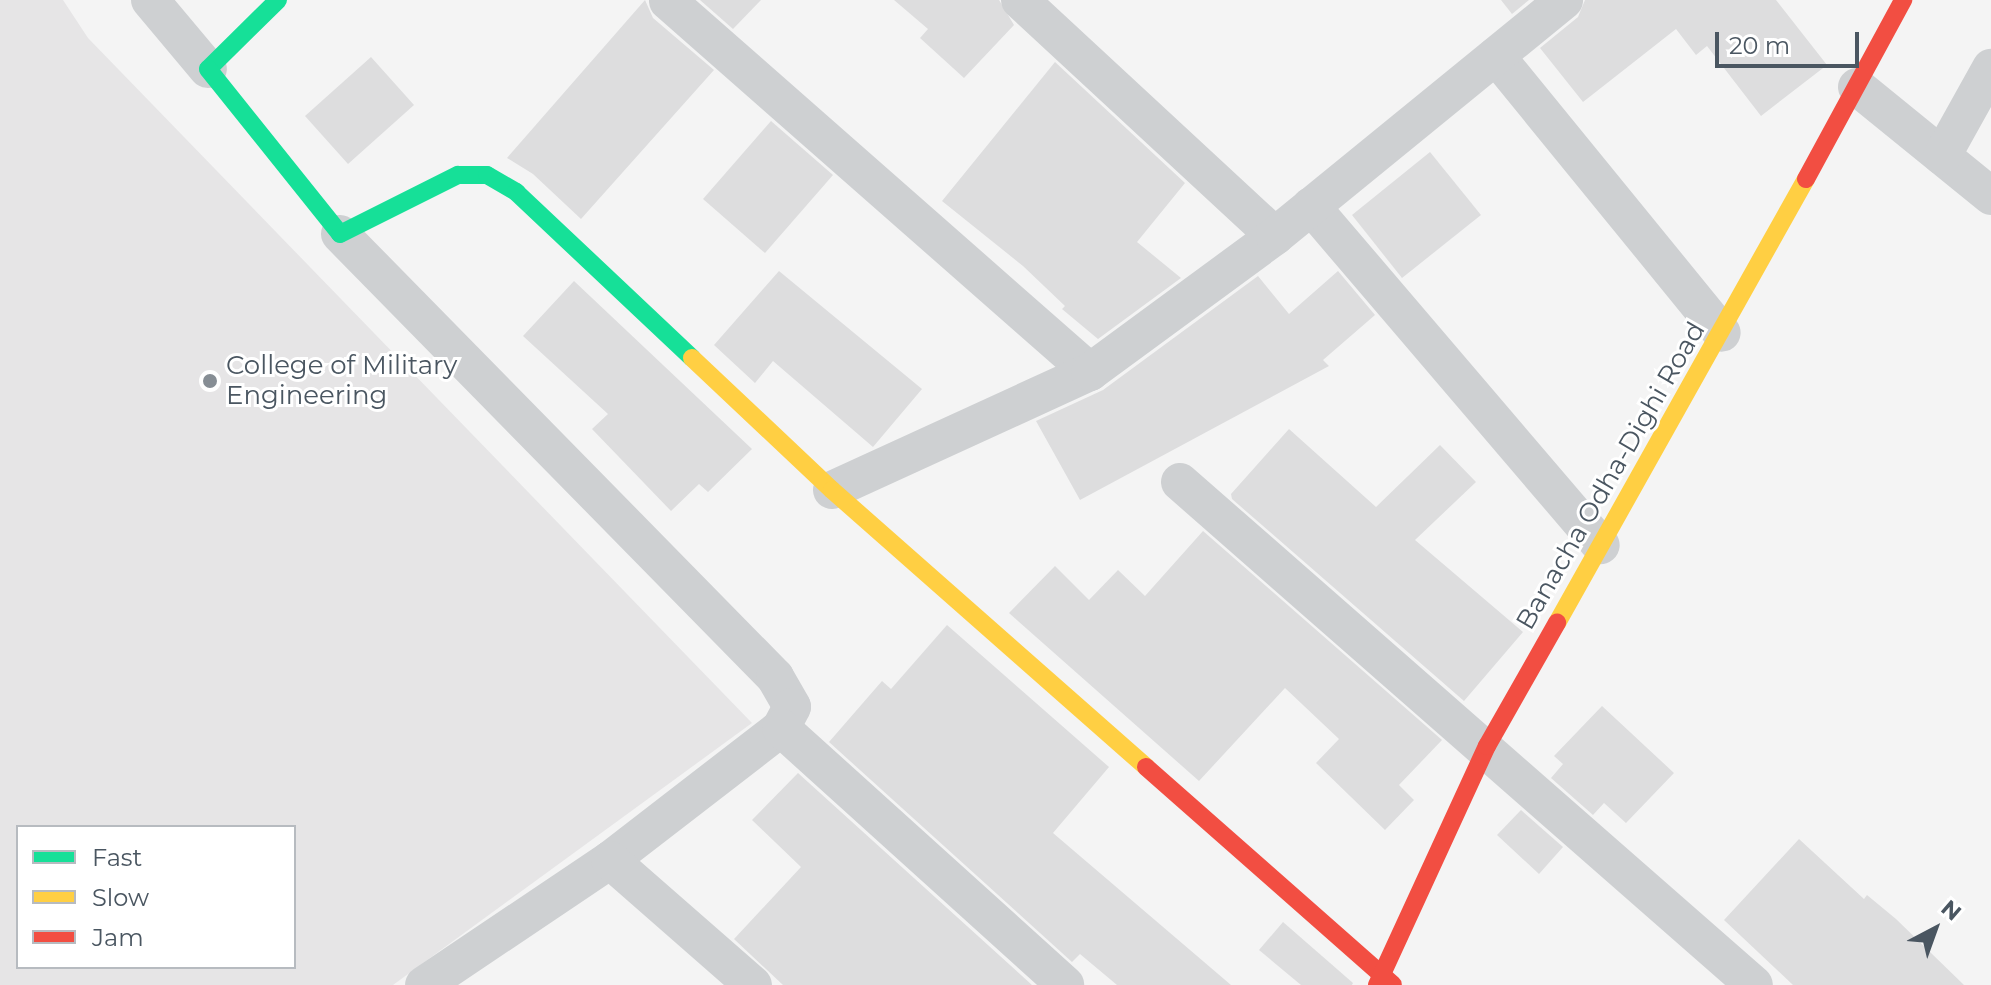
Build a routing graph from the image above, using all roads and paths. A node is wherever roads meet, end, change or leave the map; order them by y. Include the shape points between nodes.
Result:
1 (150, 0) edge
2 (278, 0) edge
3 (1020, 0) edge
4 (1564, 0) edge
5 (1903, 0) edge
6 (668, 1) edge
7 (1496, 56) junction
8 (1991, 68) edge
9 (208, 69) junction
10 (1857, 87) junction
11 (1942, 156) junction
12 (1991, 196) edge
13 (1311, 206) junction
14 (340, 234) junction
15 (1275, 236) junction
16 (1722, 333) junction
17 (1090, 372) junction
18 (1180, 482) dead end
19 (832, 490) junction
20 (1601, 545) junction
21 (781, 728) junction
22 (1487, 746) junction
23 (610, 860) junction
24 (1384, 982) edge
25 (424, 985) edge
26 (753, 985) edge
27 (1065, 985) edge
28 (1754, 985) edge

1 - 9 street
2 - 9 street
3 - 15 street
4 - 7 street
5 - 10 street, Banacha Odha-Dighi Road
6 - 17 street
7 - 13 street
7 - 16 street
8 - 11 street
9 - 14 street
10 - 11 street
10 - 16 street, Banacha Odha-Dighi Road
11 - 12 street
13 - 15 street
13 - 20 street
14 - 19 street via 458,175 487,175 516,192
14 - 21 street via 775,677 792,707
15 - 17 street
16 - 20 street, Banacha Odha-Dighi Road
17 - 19 street
18 - 22 street
19 - 24 street
20 - 22 street, Banacha Odha-Dighi Road
21 - 23 street
21 - 27 street
22 - 24 street, Banacha Odha-Dighi Road
22 - 28 street
23 - 25 street
23 - 26 street

